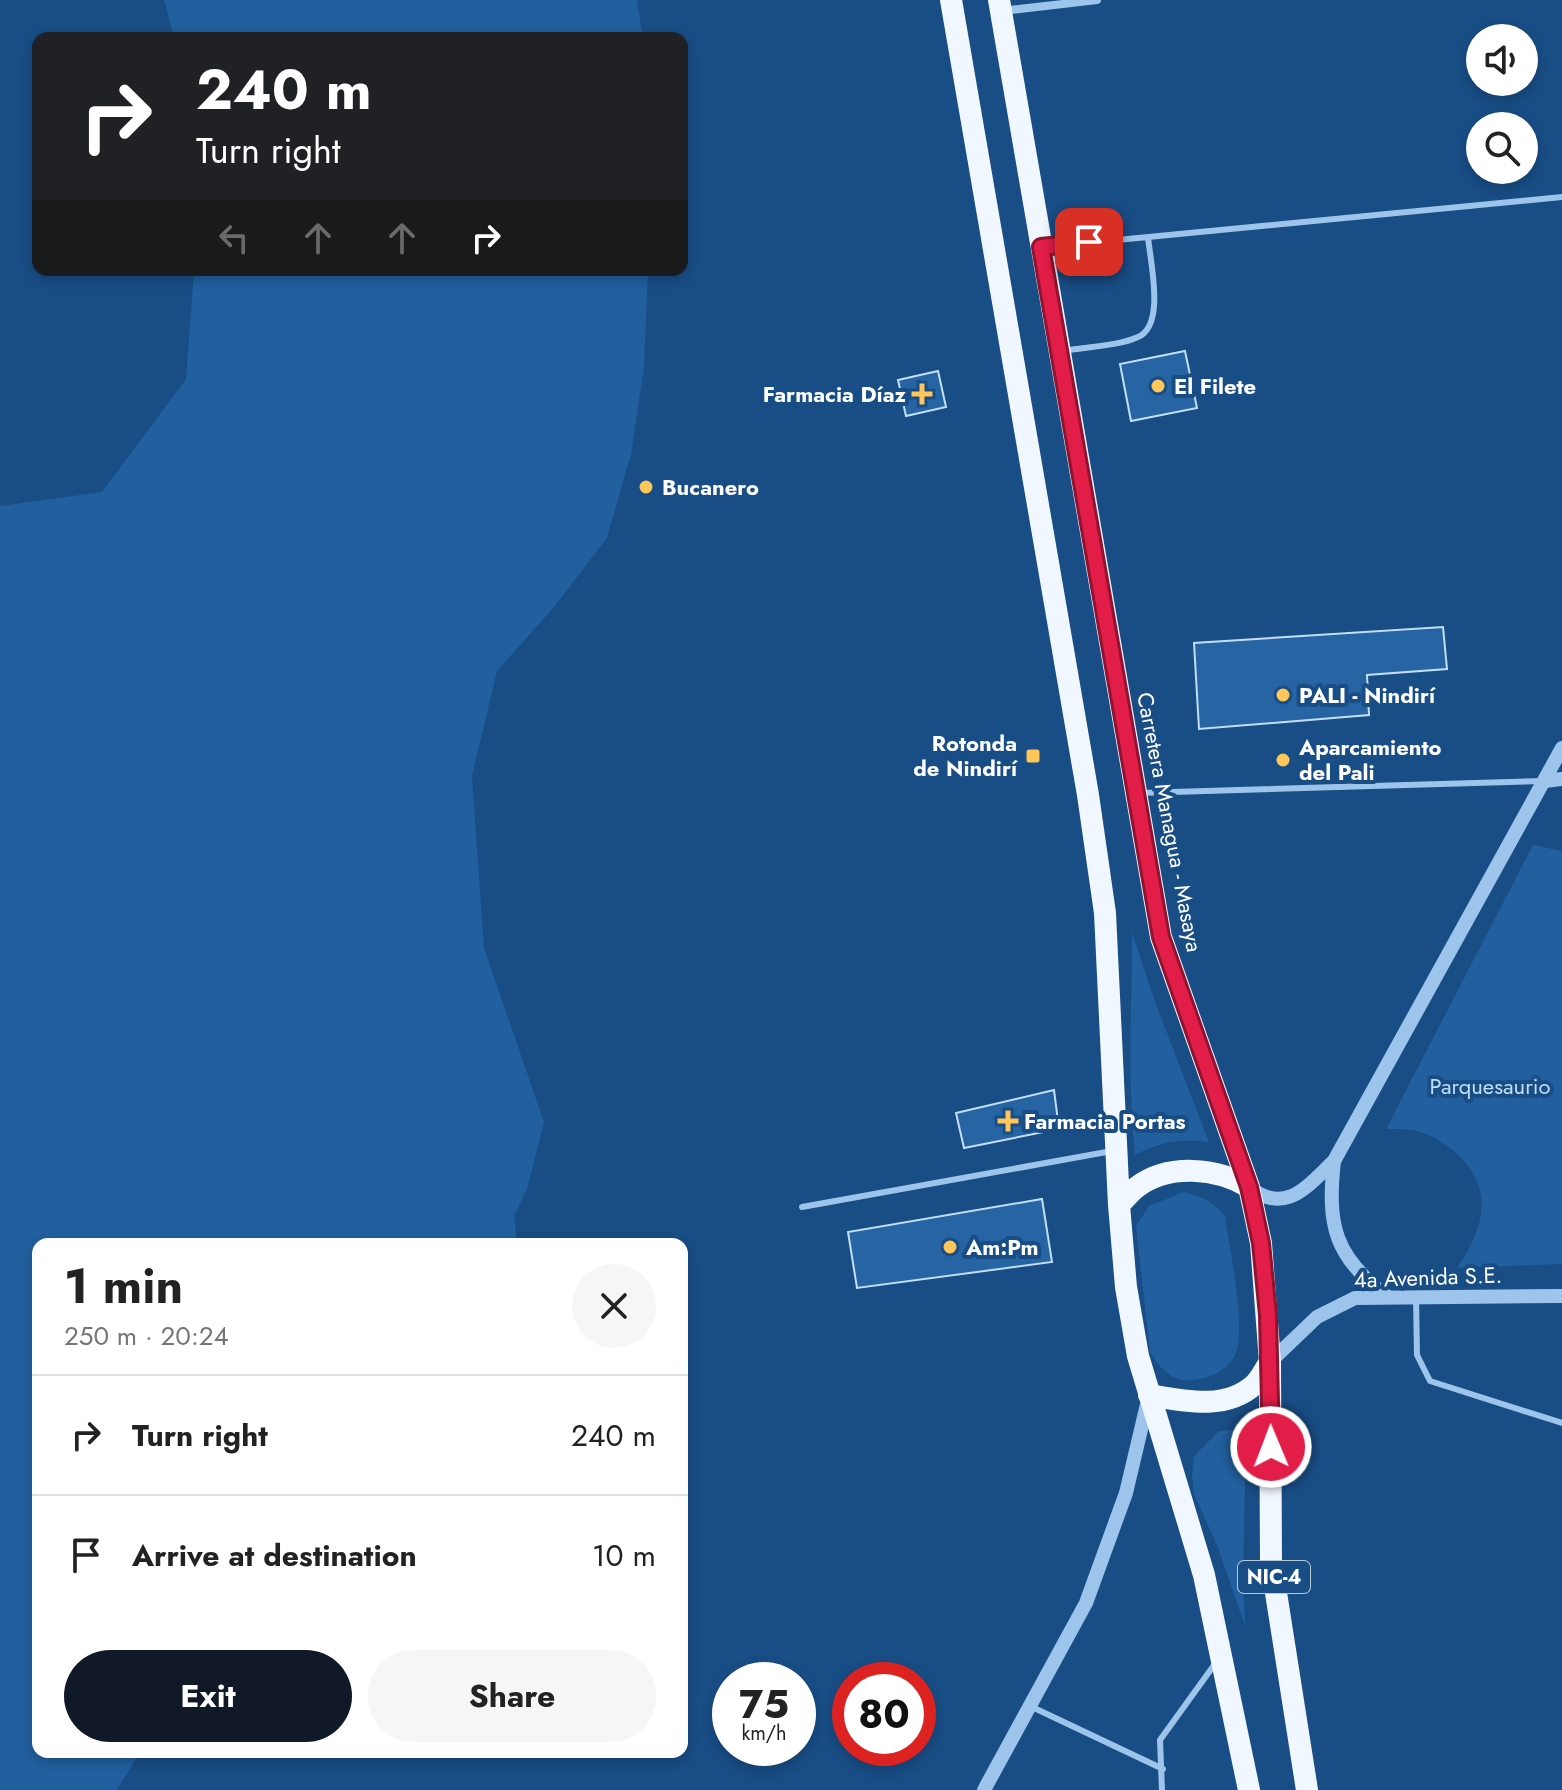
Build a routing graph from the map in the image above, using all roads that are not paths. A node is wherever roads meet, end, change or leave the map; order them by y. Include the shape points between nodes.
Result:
1 (951, 0) edge
2 (1097, 0) edge
3 (1000, 6) edge
4 (1562, 197) edge
5 (1148, 237) junction
6 (1041, 247) junction
7 (1060, 351) junction
8 (1562, 748) edge
9 (1562, 779) edge
10 (1545, 781) junction
11 (1136, 793) junction
12 (1116, 1150) junction
13 (1334, 1161) junction
14 (1249, 1187) junction
15 (1119, 1205) junction
16 (802, 1207) dead end
17 (1562, 1296) edge
18 (1388, 1297) junction
19 (1416, 1297) junction
20 (1270, 1362) junction
21 (1149, 1395) junction
22 (1562, 1423) edge
23 (1221, 1655) junction
24 (1032, 1707) junction
25 (1163, 1769) junction
26 (984, 1790) edge
27 (1162, 1790) edge
28 (1249, 1790) edge
29 (1307, 1790) edge

1 - 12 highway, NIC-4 via 1105,913
2 - 3 street
3 - 6 highway, Carretera Managua - Masaya / NIC-4
4 - 5 lane
5 - 6 lane
5 - 7 lane via 1155,308 1150,328 1139,337
6 - 7 highway, Carretera Managua - Masaya / NIC-4
7 - 11 highway, Carretera Managua - Masaya / NIC-4
8 - 10 street
9 - 10 street
10 - 11 lane
10 - 13 street
11 - 14 highway, Carretera Managua - Masaya / NIC-4 via 1161,937
12 - 15 highway, NIC-4
12 - 16 lane
13 - 14 street via 1299,1194 1282,1201 1262,1197
13 - 18 street via 1334,1228 1348,1261
14 - 15 highway via 1231,1176 1182,1171 1156,1176
14 - 20 highway, Carretera Managua - Masaya / NIC-4 via 1261,1243
15 - 21 highway, NIC-4 via 1126,1287
17 - 19 street, 4a Avenida S.E.
18 - 19 street, 4a Avenida S.E.
18 - 20 street, 4a Avenida S.E. via 1355,1298 1317,1317
19 - 22 lane via 1417,1355 1430,1381
20 - 21 highway via 1255,1384 1214,1403
20 - 29 highway, Carretera Managua - Masaya / NIC-4 via 1271,1561
21 - 23 highway, NIC-4 via 1204,1575
21 - 24 street via 1126,1493 1086,1603
23 - 25 lane via 1160,1740
23 - 28 highway, NIC-4
24 - 25 lane
24 - 26 street
25 - 27 lane

